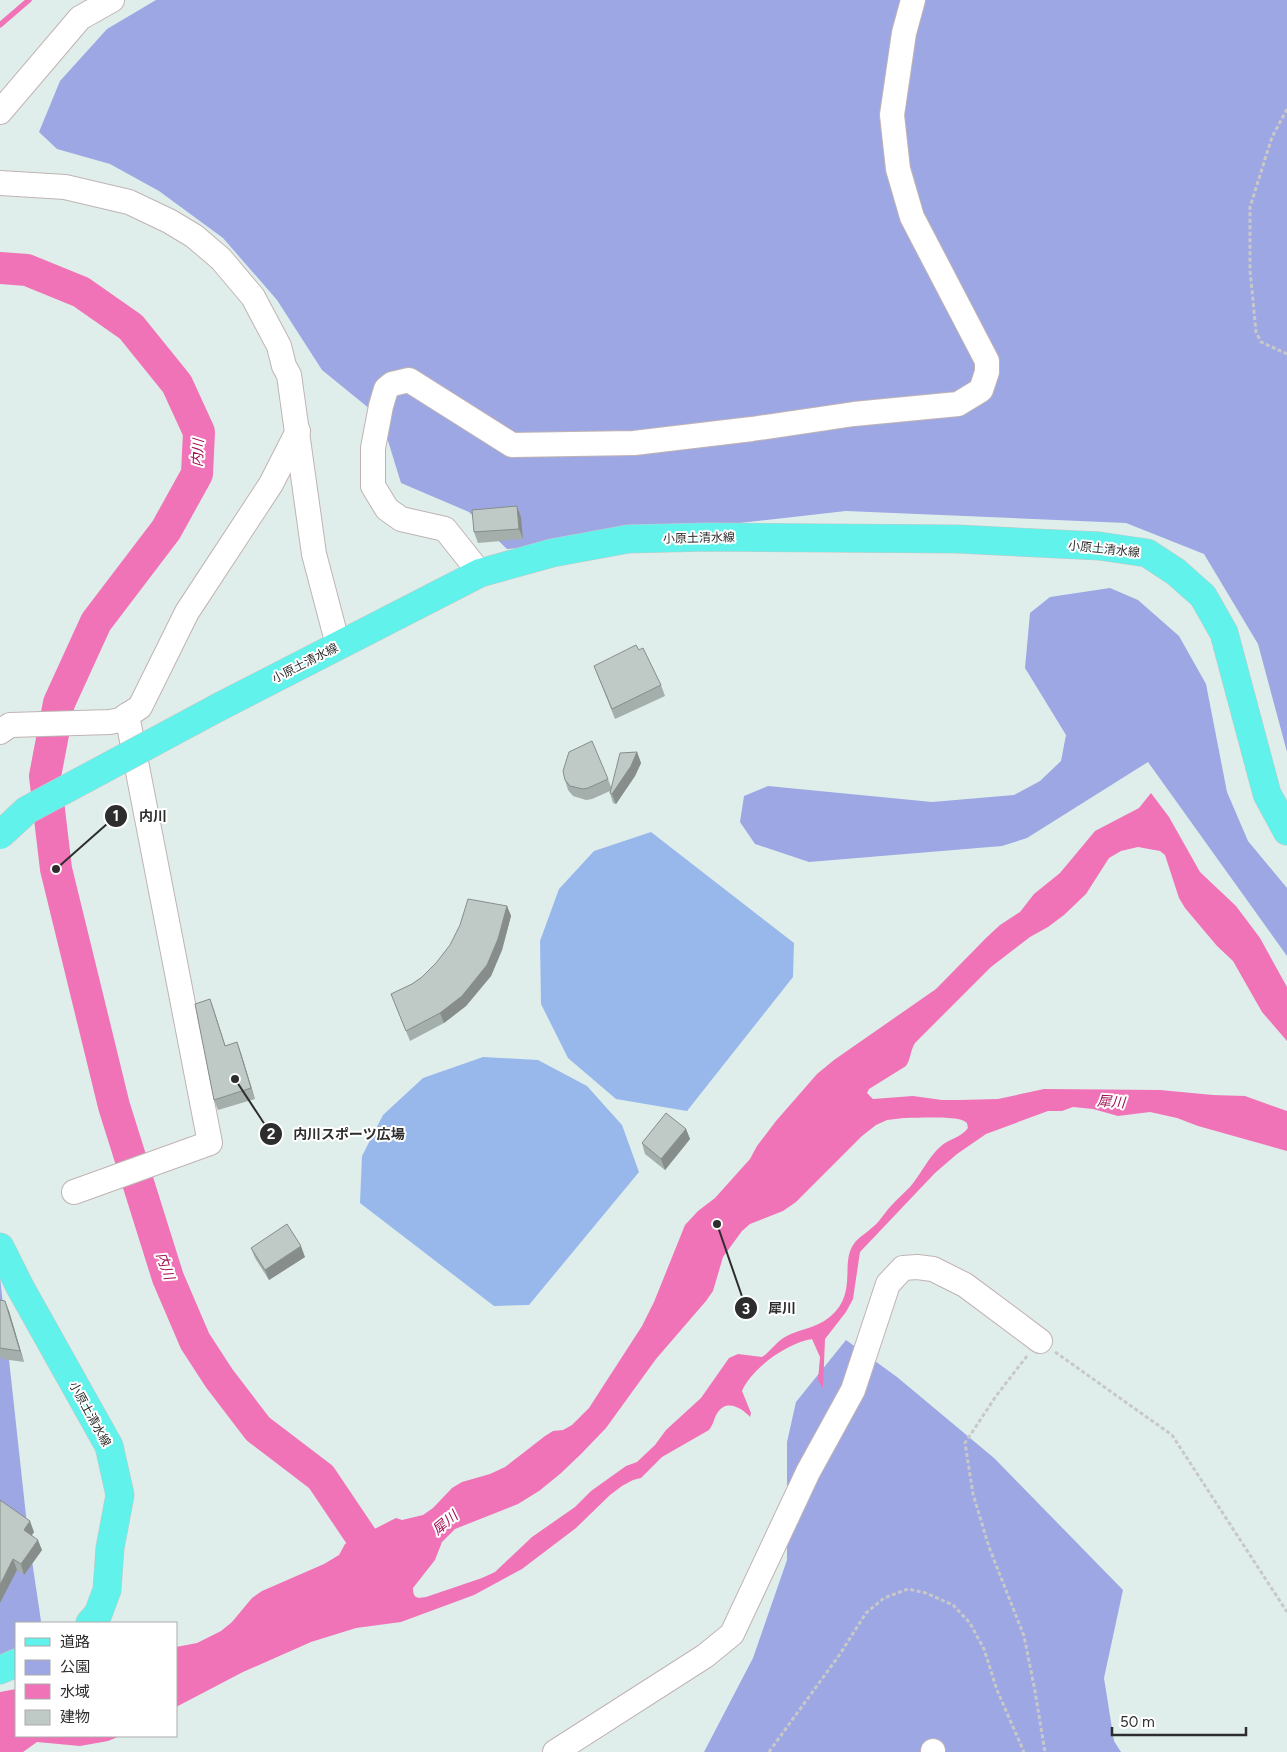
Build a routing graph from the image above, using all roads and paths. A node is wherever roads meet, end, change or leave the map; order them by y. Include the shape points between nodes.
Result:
1 (112, 0) edge
2 (913, 0) edge
3 (1287, 109) edge
4 (0, 112) edge
5 (0, 183) edge
6 (1287, 354) edge
7 (298, 431) junction
8 (480, 573) junction
9 (338, 645) junction
10 (118, 718) junction
11 (5, 728) edge
12 (1287, 831) edge
13 (0, 835) edge
14 (74, 1192) dead end
15 (0, 1247) edge
16 (1040, 1341) junction
17 (1287, 1612) edge
18 (91, 1622) edge
19 (15, 1663) edge
20 (0, 1670) edge
21 (555, 1752) edge
22 (769, 1752) edge
23 (1024, 1752) edge
24 (1045, 1752) edge

1 - 4 street via 80,18
2 - 8 street via 904,33 892,115 898,169 912,217 987,361 981,390 958,404 854,414 752,429 634,442 512,445 409,380 392,384 386,389 373,448 373,486 387,509 401,519 445,530
3 - 6 path via 1272,137 1250,207 1250,270 1256,332 1261,342
5 - 7 street via 65,187 129,202 194,236 221,259 253,298 279,346 289,376
7 - 9 street via 314,554
7 - 10 street via 271,484 187,612 140,707
8 - 9 main road, 小原土清水線
8 - 12 main road, 小原土清水線 via 552,552 628,539 957,539 1099,546 1147,553 1176,572 1203,596 1224,633 1267,794
9 - 13 main road, 小原土清水線, bridge via 28,810
10 - 11 street
10 - 14 street via 210,1143
15 - 18 main road, 小原土清水線 via 109,1446 120,1495 110,1548 107,1590 98,1614
16 - 17 path via 1172,1435
16 - 21 street via 966,1285 933,1269 904,1268 888,1284 853,1390 808,1472 732,1634 705,1656
16 - 24 path via 996,1396 965,1443 972,1494 983,1530 1024,1636
19 - 20 main road
22 - 23 path via 866,1613 884,1598 908,1589 953,1605 970,1623 984,1649 997,1690

